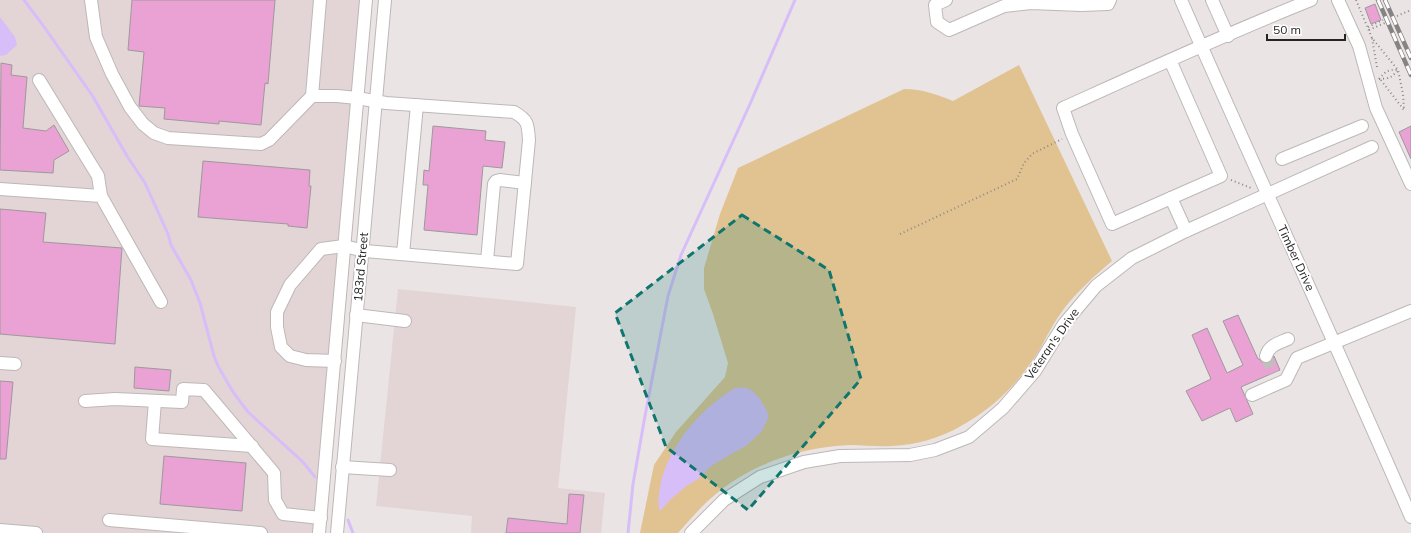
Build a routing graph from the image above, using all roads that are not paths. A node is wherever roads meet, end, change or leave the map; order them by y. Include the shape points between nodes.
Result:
1 (91, 0) edge
2 (320, 0) edge
3 (366, 0) edge
4 (385, 0) edge
5 (946, 0) edge
6 (1110, 0) edge
7 (1181, 0) edge
8 (1212, 0) edge
9 (1338, 0) edge
10 (1309, 1) edge
11 (1228, 36) junction
12 (1201, 46) junction
13 (1170, 60) junction
14 (39, 80) dead end
15 (312, 96) junction
16 (357, 98) junction
17 (376, 101) junction
18 (417, 105) junction
19 (1362, 126) dead end
20 (1372, 148) dead end
21 (1282, 159) dead end
22 (525, 182) junction
23 (1411, 184) edge
24 (0, 189) edge
25 (1267, 195) junction
26 (102, 196) junction
27 (1172, 198) junction
28 (1186, 232) junction
29 (344, 246) junction
30 (362, 251) junction
31 (402, 254) junction
32 (488, 261) junction
33 (161, 302) dead end
34 (1411, 311) edge
35 (356, 315) junction
36 (405, 321) dead end
37 (1288, 339) dead end
38 (1335, 343) junction
39 (1266, 356) dead end
40 (335, 361) junction
41 (0, 363) edge
42 (15, 364) dead end
43 (1252, 395) dead end
44 (85, 401) dead end
45 (155, 401) junction
46 (252, 446) junction
47 (342, 467) junction
48 (390, 470) dead end
49 (1411, 517) edge
50 (321, 518) junction
51 (109, 520) dead end
52 (0, 530) edge
53 (36, 533) edge
54 (261, 533) edge
55 (319, 533) edge
56 (336, 533) edge
57 (691, 533) edge

1 - 15 street via 96,37 112,74 130,107 154,133 168,138 261,144 270,140
2 - 15 street
3 - 16 street, 183rd Street
4 - 17 street, 183rd Street
5 - 6 street via 935,5 937,22 949,30 1004,6 1031,3 1108,4
7 - 12 street, Timber Drive
8 - 11 street
9 - 23 street via 1374,81 1376,108
10 - 11 street
11 - 12 street
12 - 13 street
12 - 25 street, Timber Drive
13 - 27 street via 1221,176
13 - 27 street via 1063,108 1112,224
14 - 26 street via 98,176
15 - 16 street
16 - 17 street
16 - 29 street, 183rd Street
17 - 18 street
17 - 30 street, 183rd Street
18 - 22 street via 514,112 524,118 528,126 529,140
18 - 31 street
19 - 21 street
20 - 25 street, Veteran's Drive
22 - 32 street via 500,180 494,184
22 - 32 street via 517,264
24 - 26 street
25 - 28 street, Veteran's Drive
25 - 38 street, Timber Drive
26 - 33 street
27 - 28 street
28 - 57 street, Veteran's Drive via 1132,258 1096,286 1064,324 1035,371 1003,408 969,436 935,450 910,455 840,456 789,467 760,478 724,500
29 - 30 street
29 - 40 street, 183rd Street
29 - 40 street via 321,249 290,285 277,312 281,347 290,356 306,360
30 - 31 street
30 - 35 street, 183rd Street
31 - 32 street
34 - 38 street
35 - 36 street
35 - 47 street, 183rd Street
37 - 39 street via 1268,349
38 - 43 street via 1297,358 1286,380 1275,378
38 - 49 street, Timber Drive
40 - 50 street, 183rd Street
41 - 42 street
44 - 45 street
45 - 46 street via 182,402 183,389 204,390
45 - 46 street via 152,439
46 - 50 street via 274,473 275,500 283,514
47 - 48 street
47 - 56 street, 183rd Street
50 - 55 street, 183rd Street
51 - 54 street
52 - 53 street

